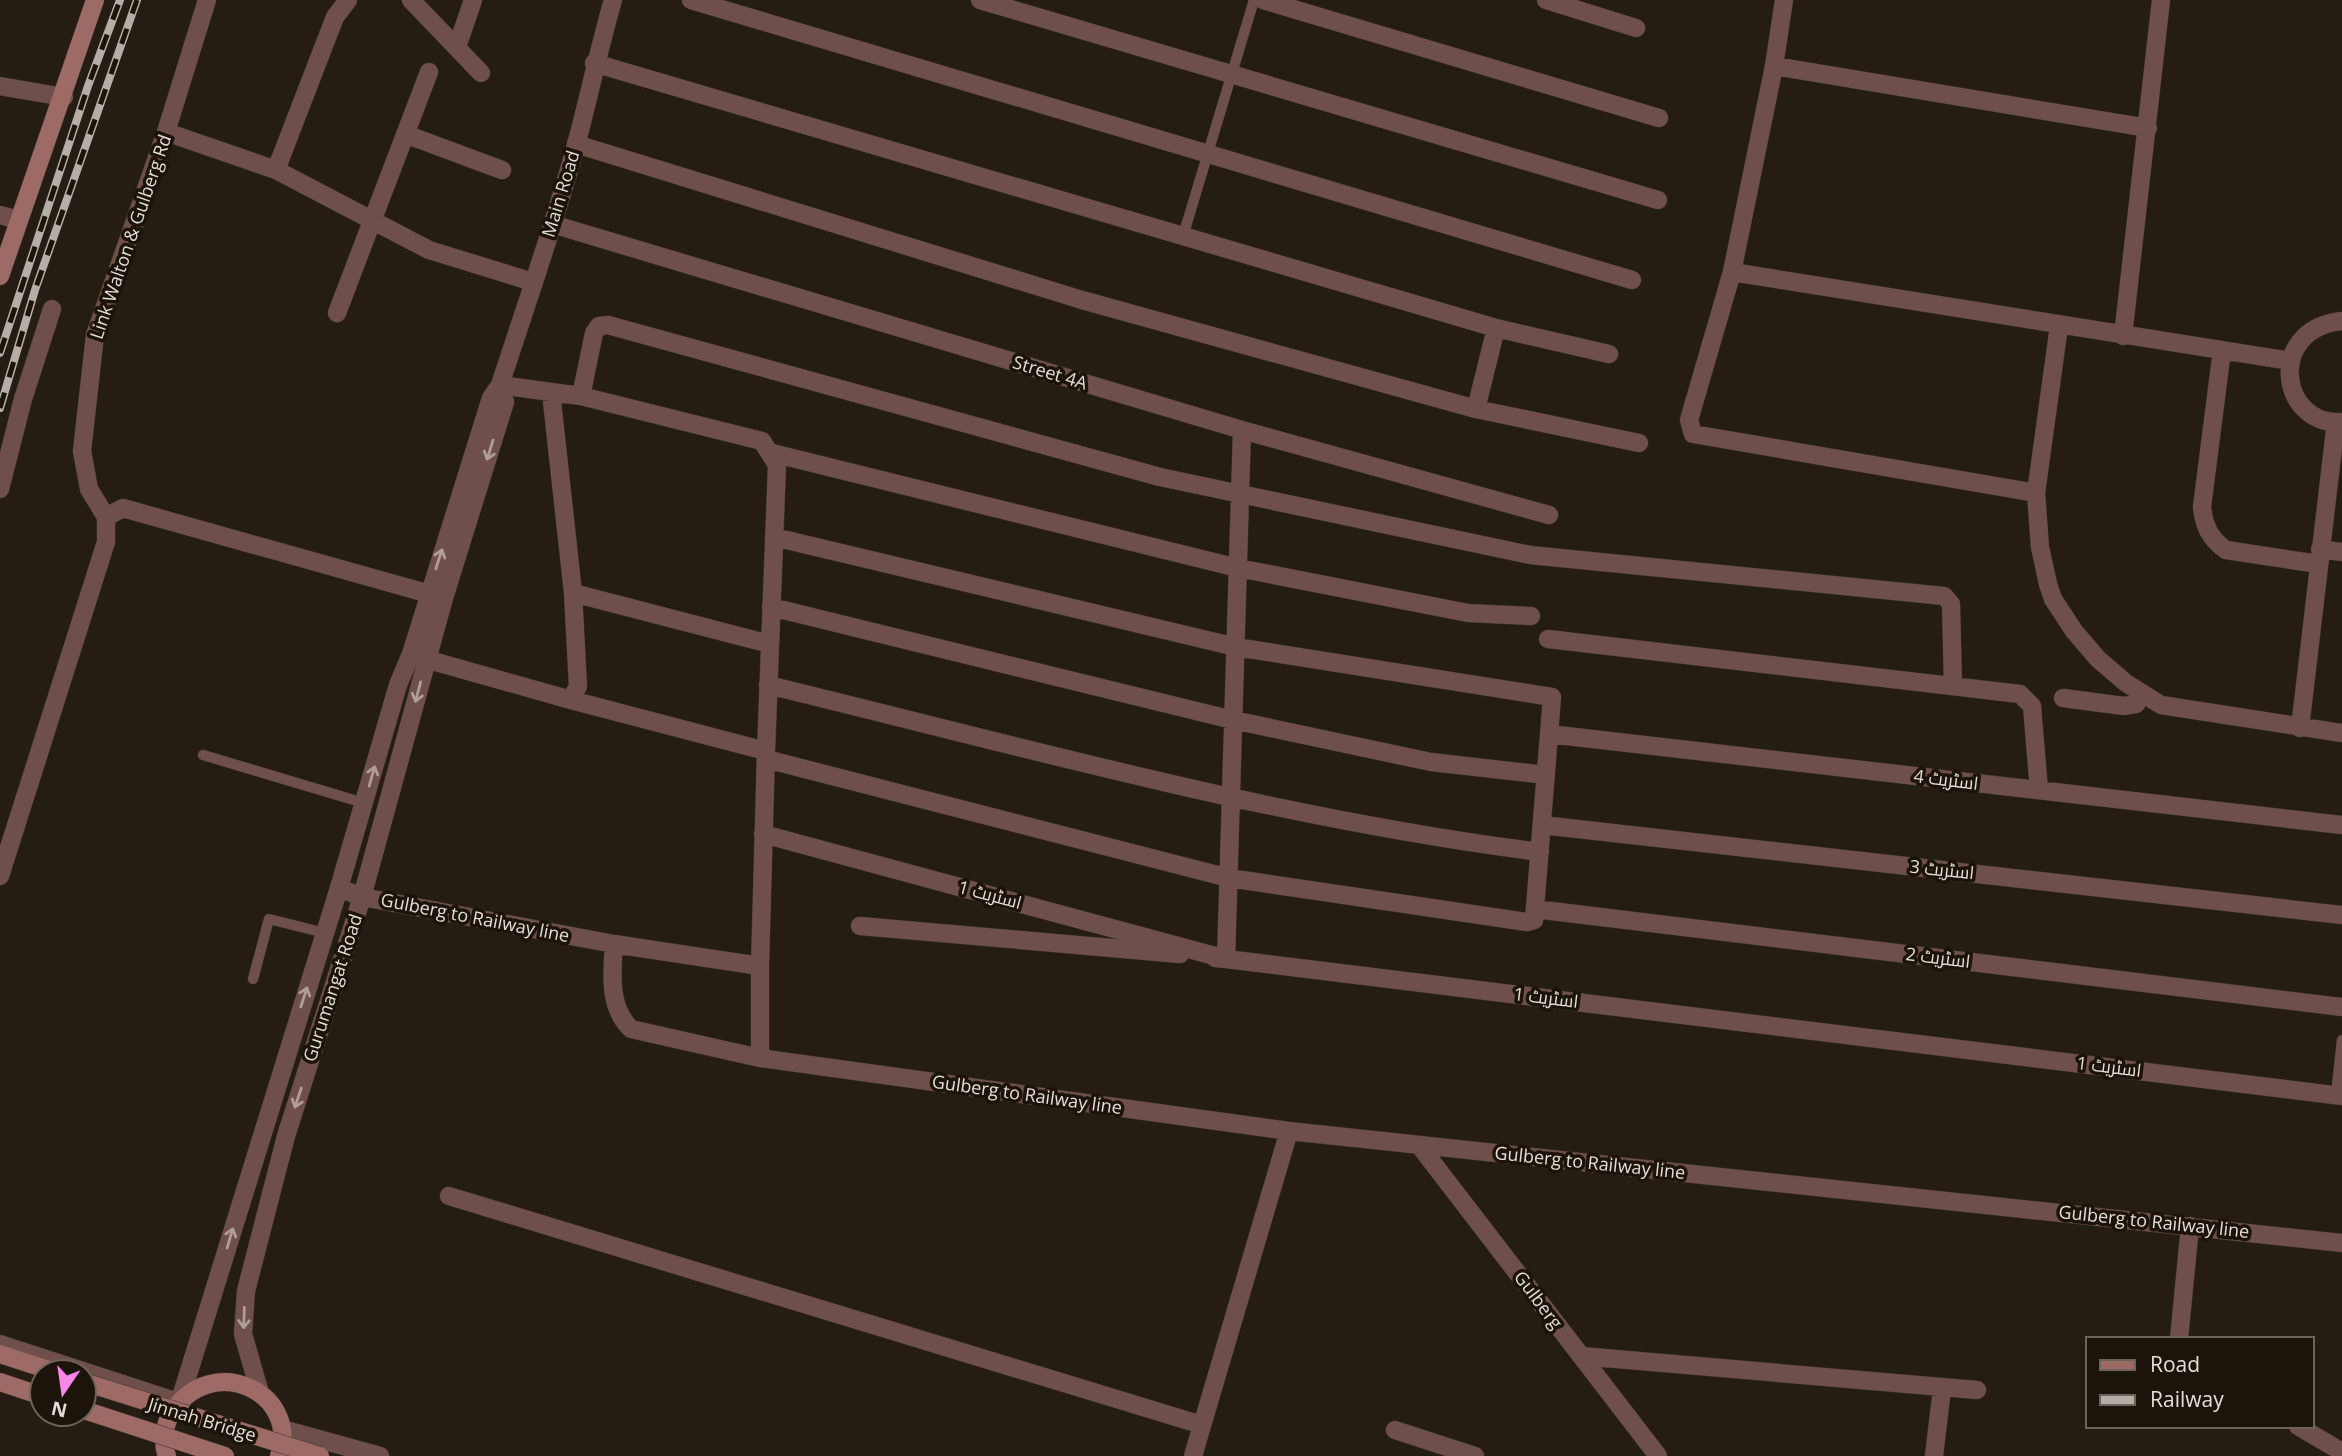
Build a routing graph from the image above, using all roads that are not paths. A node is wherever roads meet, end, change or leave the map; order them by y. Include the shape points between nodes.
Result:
1 (95, 0) edge
2 (207, 0) edge
3 (348, 0) edge
4 (411, 0) edge
5 (473, 0) edge
6 (613, 0) edge
7 (691, 0) edge
8 (980, 0) edge
9 (1254, 0) edge
10 (1263, 0) edge
11 (1546, 0) edge
12 (1784, 0) edge
13 (2161, 0) edge
14 (1636, 28) dead end
15 (457, 47) junction
16 (594, 63) junction
17 (1774, 66) junction
18 (429, 72) dead end
19 (481, 73) dead end
20 (1232, 74) junction
21 (0, 86) edge
22 (64, 97) junction
23 (1658, 118) dead end
24 (2148, 128) junction
25 (166, 132) junction
26 (405, 134) junction
27 (576, 144) junction
28 (1208, 154) junction
29 (276, 170) junction
30 (502, 170) dead end
31 (1658, 200) dead end
32 (0, 215) edge
33 (370, 219) junction
34 (18, 220) junction
35 (552, 224) junction
36 (1183, 236) junction
37 (1732, 272) junction
38 (0, 276) edge
39 (1632, 280) dead end
40 (533, 282) junction
41 (52, 309) dead end
42 (337, 313) dead end
43 (2342, 321) edge
44 (2059, 326) junction
45 (1496, 328) junction
46 (2123, 336) junction
47 (2222, 350) junction
48 (1609, 354) dead end
49 (2290, 361) junction
50 (500, 385) junction
51 (551, 392) junction
52 (581, 396) junction
53 (1476, 410) junction
54 (2339, 422) edge
55 (1242, 430) junction
56 (1639, 443) dead end
57 (772, 453) junction
58 (0, 489) edge
59 (1240, 493) junction
60 (2036, 493) junction
61 (1549, 515) dead end
62 (106, 517) junction
63 (774, 537) junction
64 (2342, 552) edge
65 (2319, 556) junction
66 (1238, 568) junction
67 (573, 593) junction
68 (436, 595) junction
69 (771, 607) junction
70 (1531, 616) dead end
71 (1548, 639) dead end
72 (770, 643) junction
73 (1236, 647) junction
74 (419, 657) junction
75 (768, 685) junction
76 (1953, 686) junction
77 (2142, 695) junction
78 (2063, 698) dead end
79 (571, 700) junction
80 (1233, 720) junction
81 (2300, 727) junction
82 (2342, 733) edge
83 (1549, 734) junction
84 (202, 755) dead end
85 (766, 755) junction
86 (1546, 775) junction
87 (2039, 790) junction
88 (1231, 798) junction
89 (364, 803) junction
90 (1542, 825) junction
91 (2342, 825) edge
92 (763, 834) junction
93 (1539, 852) junction
94 (0, 876) edge
95 (1229, 878) junction
96 (339, 888) junction
97 (362, 897) junction
98 (1535, 909) junction
99 (2342, 915) edge
100 (859, 926) dead end
101 (325, 933) junction
102 (614, 944) junction
103 (1226, 958) junction
104 (760, 966) junction
105 (253, 979) dead end
106 (2342, 1007) edge
107 (2342, 1040) edge
108 (760, 1058) junction
109 (2339, 1095) edge
110 (1289, 1131) junction
111 (1419, 1144) junction
112 (449, 1196) dead end
113 (2190, 1226) junction
114 (2342, 1243) edge
115 (2179, 1337) edge
116 (0, 1344) edge
117 (0, 1354) edge
118 (1581, 1356) junction
119 (28, 1363) edge
120 (0, 1381) edge
121 (98, 1386) edge
122 (1942, 1389) junction
123 (0, 1390) edge
124 (1977, 1390) dead end
125 (28, 1391) edge
126 (260, 1393) junction
127 (28, 1399) edge
128 (180, 1399) junction
129 (98, 1415) edge
130 (98, 1424) edge
131 (1202, 1425) junction
132 (2301, 1428) edge
133 (282, 1429) junction
134 (1395, 1430) dead end
135 (164, 1451) edge
136 (2342, 1452) edge
137 (225, 1456) edge
138 (279, 1456) edge
139 (320, 1456) edge
140 (380, 1456) edge
141 (1193, 1456) edge
142 (1475, 1456) edge
143 (1658, 1456) edge
144 (1934, 1456) edge

1 - 22 main road
2 - 25 street, Link Walton & Gulberg Rd
3 - 29 street via 335,17
4 - 15 street
5 - 15 street
6 - 16 street, Main Road
7 - 28 street
8 - 20 street
9 - 20 lane
10 - 23 street
11 - 14 street
12 - 17 street
13 - 24 street
15 - 19 street
16 - 27 street, Main Road
16 - 36 street
17 - 24 street
17 - 37 street
18 - 26 street
20 - 28 lane
20 - 31 street
21 - 22 street
22 - 34 main road
24 - 46 street
25 - 29 street
25 - 62 street, Link Walton & Gulberg Rd via 96,335 82,451 89,489
26 - 30 street
26 - 33 street
27 - 35 street, Main Road
27 - 53 street via 1082,300
28 - 36 lane
28 - 39 street
29 - 33 street
32 - 34 street
33 - 40 street via 429,250
33 - 42 street
34 - 38 main road
35 - 40 street, Main Road
35 - 55 street, Street 4A
36 - 45 street
37 - 44 street
37 - 60 street via 1689,421 1693,434
40 - 50 street, Main Road
41 - 58 street
43 - 49 street via 2309,331
44 - 46 street
44 - 60 street
45 - 48 street
45 - 53 street
46 - 47 street
47 - 49 street
47 - 65 street via 2202,507 2208,531 2226,550
49 - 54 street via 2289,378 2305,408 2319,418
50 - 51 street
50 - 68 street, Main Road via 491,398
51 - 52 street
51 - 67 street
52 - 57 street via 762,441
52 - 59 street via 594,333 599,326 608,325 1160,477
53 - 56 street
54 - 65 street
55 - 59 street
55 - 61 street, Street 4A
57 - 63 street via 777,465
57 - 66 street
59 - 66 street
59 - 76 street via 1530,555 1944,596 1951,604
60 - 77 street via 2040,547 2053,599 2098,659
62 - 68 street via 123,508
62 - 94 street via 106,542
63 - 69 street
63 - 73 street
64 - 65 street
65 - 81 street
66 - 70 street via 1468,613
66 - 73 street
67 - 72 street
67 - 79 street via 578,686
68 - 74 street, Main Road
69 - 72 street
69 - 80 street
71 - 76 street
72 - 75 street
73 - 80 street
73 - 83 street via 1552,697
74 - 79 street
89 -> 74 street via 398,685
74 -> 97 street, Gurumangat Road
75 - 85 street
75 - 88 street
76 - 87 street via 2027,698 2032,706
77 - 78 street via 2136,704 2124,706
77 - 81 street via 2180,710
79 - 85 street
80 - 86 street via 1431,762
80 - 88 street
81 - 82 street
83 - 86 street
83 - 87 street, اسٹریٹ 4
84 - 89 lane
85 - 92 street
85 - 95 street
86 - 90 street
87 - 91 street, اسٹریٹ 4
88 - 93 street via 1424,837
88 - 95 street
89 - 96 street
90 - 93 street
90 - 99 street, اسٹریٹ 3
92 - 103 street, اسٹریٹ 1
92 - 104 street
93 - 98 street
95 - 98 street via 1527,922 1534,920
95 - 103 street
96 - 97 street, Gulberg to Railway line
96 - 101 street
97 - 102 street, Gulberg to Railway line
97 -> 126 street, Gurumangat Road via 286,1136 246,1291 243,1334
98 - 106 street, اسٹریٹ 2
100 - 103 street
101 - 105 lane via 270,919
128 -> 101 street
102 - 104 street, Gulberg to Railway line
102 - 108 street, Gulberg to Railway line via 615,1005 631,1029
103 - 109 street, اسٹریٹ 1
104 - 108 street
107 - 109 lane
108 - 110 street, Gulberg to Railway line
110 - 111 street, Gulberg to Railway line
110 - 131 street
111 - 113 street, Gulberg to Railway line
111 - 118 street, Gulberg
112 - 131 street
113 - 114 street, Gulberg to Railway line
113 - 115 street
116 - 128 street
117 - 119 main road
118 - 122 street
118 - 143 street, Gulberg
120 - 125 main road
121 - 139 main road, Jinnah Bridge, bridge
122 - 124 street
122 - 144 street
123 - 127 street
126 - 128 main road via 234,1381 206,1382
126 - 133 main road via 274,1409
128 - 135 main road via 166,1421
129 - 137 main road, Jinnah Bridge, bridge
130 - 135 street
131 - 141 street
132 - 136 street
133 - 138 main road
133 - 140 street
134 - 142 street

